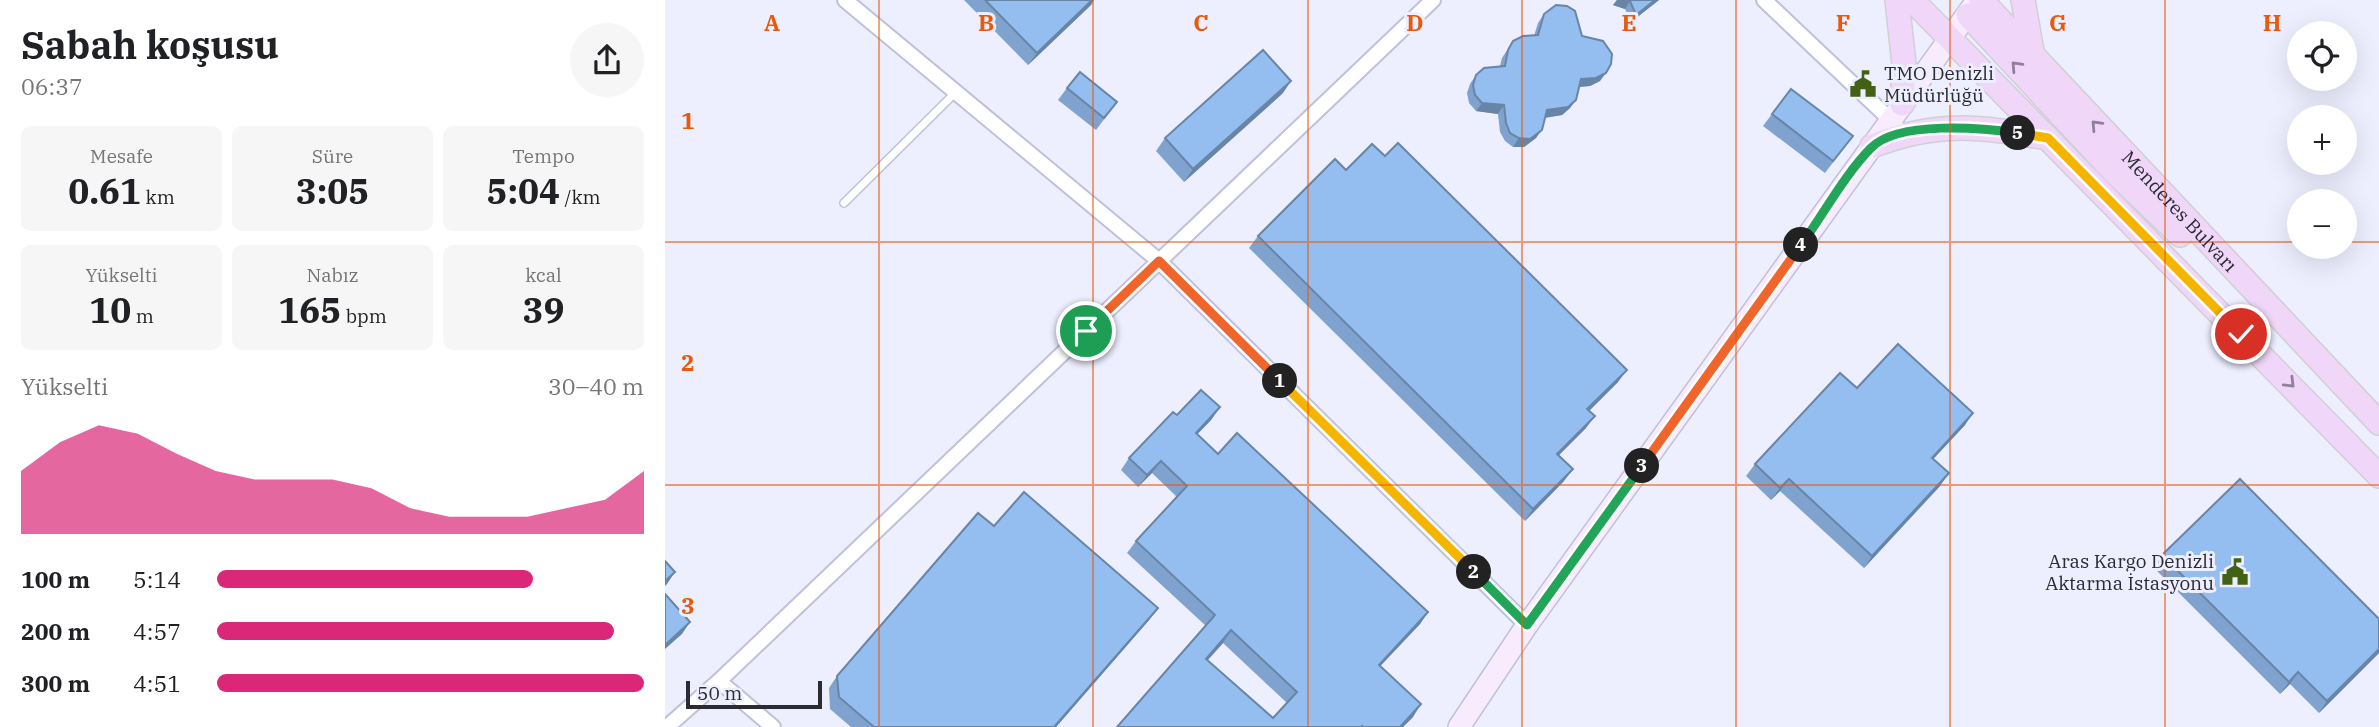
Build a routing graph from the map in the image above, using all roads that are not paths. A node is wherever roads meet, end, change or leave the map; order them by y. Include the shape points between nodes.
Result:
1 (845, 0) edge
2 (1433, 0) edge
3 (1764, 0) edge
4 (1897, 0) edge
5 (1912, 0) edge
6 (1934, 0) edge
7 (2023, 0) edge
8 (1967, 16) edge
9 (2033, 57) junction
10 (956, 92) junction
11 (1899, 119) junction
12 (2048, 138) junction
13 (1872, 146) joint
14 (844, 203) dead end
15 (1159, 261) junction
16 (2327, 370) junction
17 (2379, 423) edge
18 (2379, 476) edge
19 (1527, 625) junction
20 (719, 681) junction
21 (667, 727) edge
22 (773, 727) edge
23 (1459, 727) edge

1 - 10 street
2 - 15 street
3 - 11 street
4 - 11 main road via 1904,64
5 - 8 main road, Menderes Bulvarı
6 - 8 main road
7 - 9 main road
8 - 9 main road, Menderes Bulvarı
8 - 11 street
8 - 12 main road, Menderes Bulvarı
16 -> 8 main road via 2114,172
16 -> 9 main road, Menderes Bulvarı
10 - 14 lane
10 - 15 street
11 - 12 main road
11 - 13 main road
12 -> 18 main road, Menderes Bulvarı
13 - 19 street
15 - 19 street
15 - 20 street
16 - 17 main road, Menderes Bulvarı
19 - 23 street
20 - 21 street
20 - 22 street

